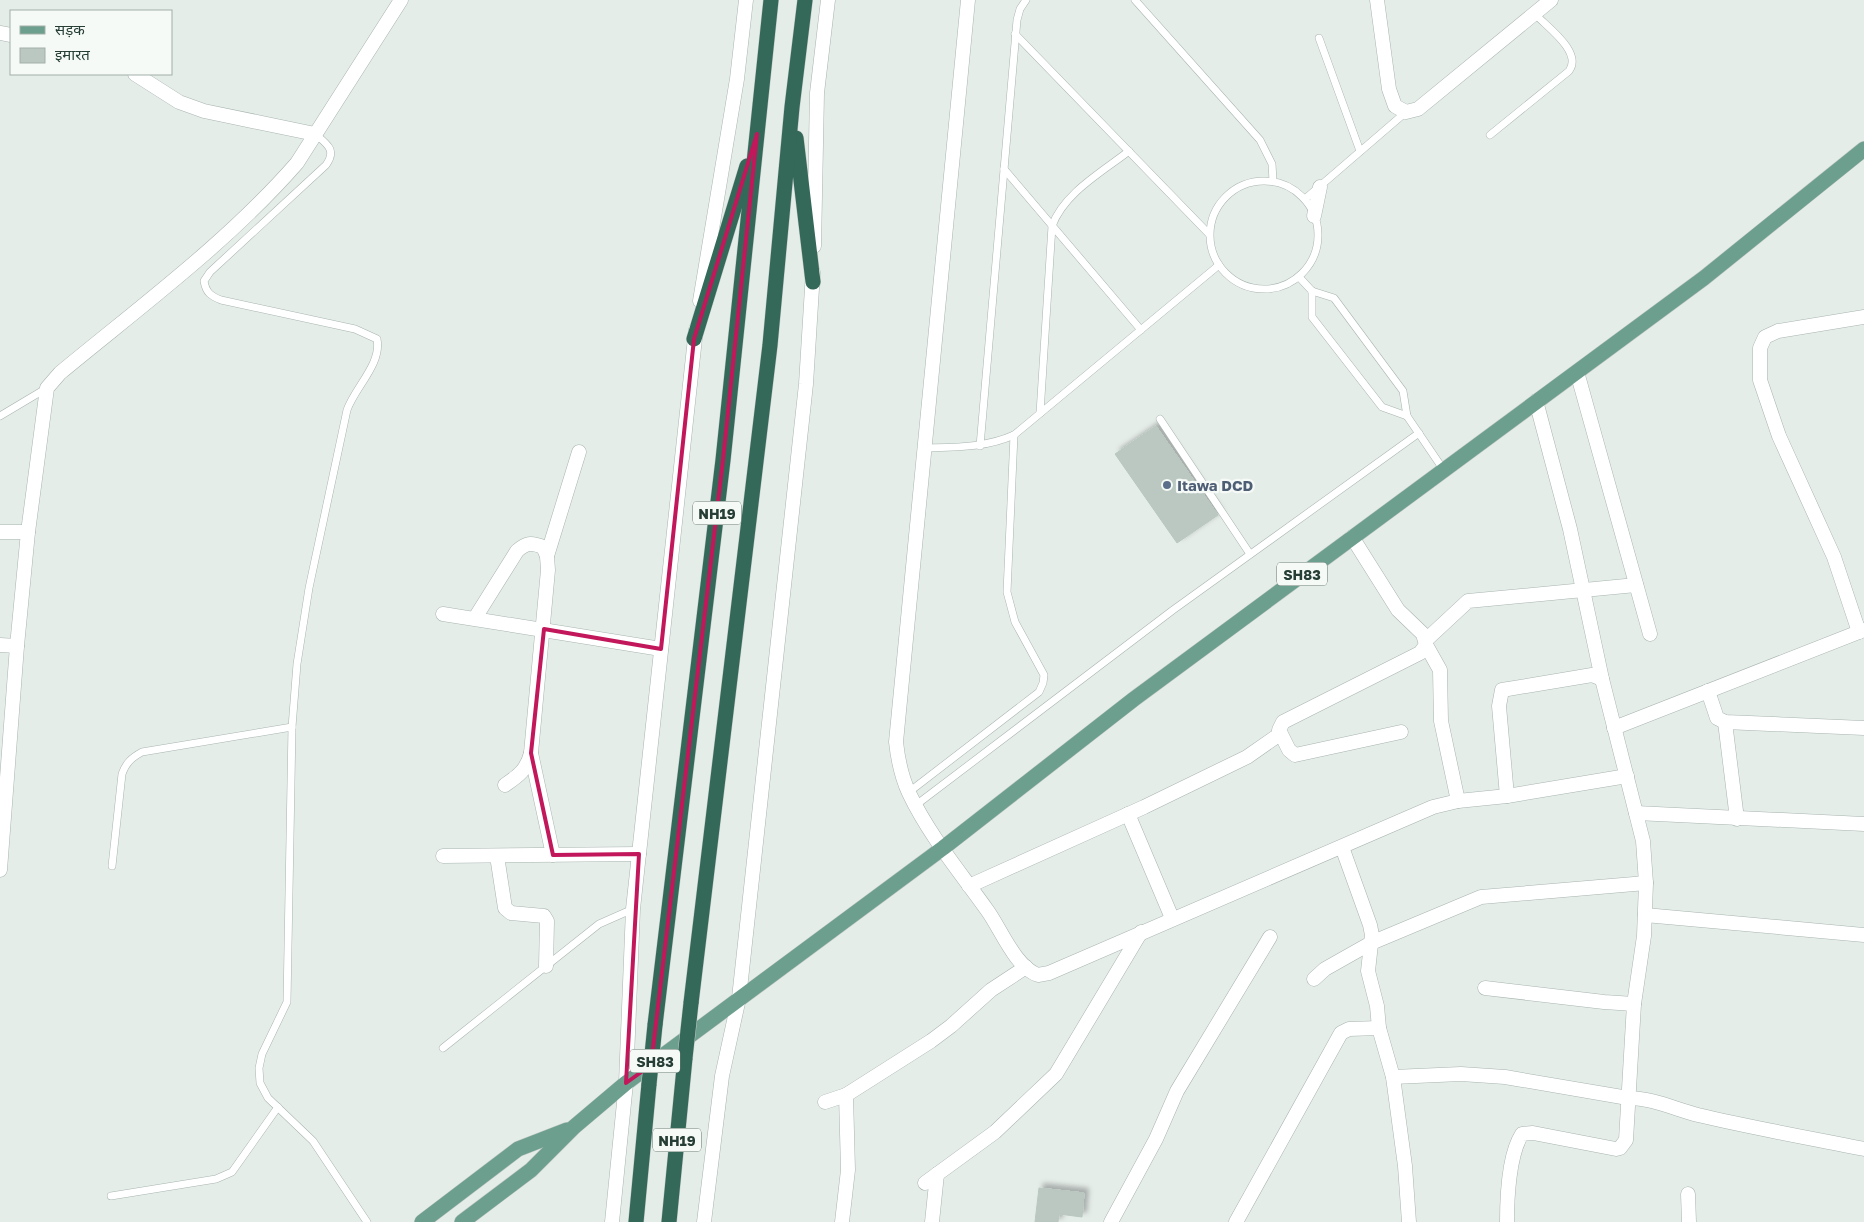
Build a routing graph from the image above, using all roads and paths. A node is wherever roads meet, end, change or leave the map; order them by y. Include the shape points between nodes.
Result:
1 (401, 0) edge
2 (746, 0) edge
3 (771, 0) edge
4 (805, 0) edge
5 (828, 0) edge
6 (968, 0) edge
7 (1026, 0) edge
8 (1135, 0) edge
9 (1377, 0) edge
10 (1551, 0) edge
11 (1534, 14) junction
12 (1016, 34) junction
13 (1319, 38) dead end
14 (138, 75) edge
15 (792, 107) junction
16 (1406, 112) junction
17 (757, 134) junction
18 (1490, 135) dead end
19 (317, 136) junction
20 (1864, 149) edge
21 (1129, 151) junction
22 (1360, 152) junction
23 (1004, 169) junction
24 (1273, 181) junction
25 (1320, 186) junction
26 (1305, 199) junction
27 (1314, 216) junction
28 (1052, 226) junction
29 (1209, 234) junction
30 (1219, 265) junction
31 (1299, 277) junction
32 (813, 282) junction
33 (1312, 291) junction
34 (1864, 317) edge
35 (1141, 330) junction
36 (694, 339) junction
37 (1577, 372) junction
38 (46, 392) junction
39 (1536, 401) junction
40 (1040, 413) junction
41 (0, 416) edge
42 (1407, 416) junction
43 (1160, 419) dead end
44 (1419, 433) junction
45 (1014, 435) junction
46 (980, 446) junction
47 (924, 448) junction
48 (579, 452) dead end
49 (1443, 469) junction
50 (0, 532) edge
51 (28, 532) junction
52 (1352, 537) junction
53 (1250, 554) junction
54 (547, 556) junction
55 (1636, 585) junction
56 (1583, 589) junction
57 (443, 614) dead end
58 (475, 618) junction
59 (544, 629) junction
60 (1862, 631) edge
61 (1650, 634) dead end
62 (1426, 643) junction
63 (0, 645) edge
64 (17, 646) junction
65 (661, 649) junction
66 (1602, 680) junction
67 (1708, 691) junction
68 (1725, 722) junction
69 (292, 727) junction
70 (1614, 728) junction
71 (1864, 728) edge
72 (1401, 732) dead end
73 (1280, 734) junction
74 (531, 754) junction
75 (5, 762) edge
76 (1627, 776) junction
77 (505, 785) dead end
78 (909, 792) junction
79 (1507, 796) junction
80 (1458, 801) junction
81 (916, 805) junction
82 (1636, 813) junction
83 (1128, 814) junction
84 (1737, 819) junction
85 (1864, 824) edge
86 (1342, 847) junction
87 (943, 848) junction
88 (639, 854) junction
89 (553, 855) junction
90 (443, 856) dead end
91 (497, 856) junction
92 (112, 866) dead end
93 (0, 870) edge
94 (1646, 883) junction
95 (969, 886) junction
96 (633, 909) junction
97 (1645, 915) junction
98 (1172, 918) junction
99 (1141, 932) junction
100 (1864, 935) edge
101 (1270, 937) dead end
102 (1370, 943) junction
103 (546, 966) junction
104 (1026, 967) junction
105 (1314, 979) dead end
106 (1485, 988) dead end
107 (739, 998) junction
108 (1634, 1004) junction
109 (1379, 1028) junction
110 (443, 1048) dead end
111 (1393, 1077) junction
112 (626, 1083) junction
113 (846, 1095) junction
114 (1628, 1098) junction
115 (825, 1102) dead end
116 (278, 1107) junction
117 (574, 1127) junction
118 (1864, 1149) edge
119 (937, 1174) junction
120 (925, 1183) dead end
121 (1688, 1194) dead end
122 (111, 1196) dead end
123 (367, 1222) edge
124 (422, 1222) edge
125 (462, 1222) edge
126 (612, 1222) edge
127 (636, 1222) edge
128 (669, 1222) edge
129 (704, 1222) edge
130 (842, 1222) edge
131 (932, 1222) edge
132 (1112, 1222) edge
133 (1236, 1222) edge
134 (1409, 1222) edge
135 (1507, 1222) edge
136 (1689, 1222) edge

1 - 19 street
2 - 36 street via 737,79
3 - 17 highway, NH19
4 - 15 highway, NH19
5 - 32 street via 817,94
6 - 47 street
7 - 12 lane via 1020,9
8 - 24 lane via 1260,140 1272,164
9 - 16 street via 1389,89 1395,106
10 - 11 street
11 - 16 street via 1418,109
11 - 18 lane via 1566,46 1574,65 1570,72
12 - 21 lane
12 - 23 lane
13 - 22 lane
14 - 19 street via 179,102 204,111
15 - 32 highway
15 - 128 highway, NH19, bridge via 770,345 691,1003
16 - 22 lane
17 - 36 highway
17 - 127 highway, NH19, bridge via 723,460 648,1084
19 - 38 street via 287,174 229,233 60,373
19 - 69 lane via 330,146 331,158 326,165 204,281 205,290 221,300 355,329 368,333 377,340 379,347 347,410 309,588 297,664
20 - 37 main road, SH83 via 1761,234
21 - 28 lane via 1066,201
21 - 29 lane
22 - 25 lane
23 - 28 lane
23 - 46 lane
24 - 26 lane via 1290,187
24 - 29 lane via 1254,181 1236,187 1222,199 1213,216
25 - 26 lane
25 - 27 street
26 - 27 lane
27 - 31 lane via 1318,234 1315,253
28 - 35 lane
28 - 40 lane
29 - 30 lane
30 - 31 lane via 1230,277 1260,289 1276,288
30 - 35 lane
31 - 33 lane
32 - 107 street via 806,384
33 - 42 lane via 1334,298 1403,391
33 - 42 lane via 1312,317 1382,407
34 - 60 street via 1778,331 1765,338 1760,348 1760,380 1770,413 1834,557
35 - 40 lane
36 - 65 street
37 - 39 main road, SH83
37 - 55 street
38 - 41 lane
38 - 51 street
39 - 49 main road, SH83
39 - 56 street
40 - 45 lane
42 - 44 lane
43 - 53 lane
44 - 49 lane
44 - 53 lane
45 - 46 lane
45 - 78 lane via 1007,592 1015,622 1041,668 1043,683 1039,692
46 - 47 lane
47 - 78 street via 896,742 900,768
48 - 54 street
49 - 52 main road, SH83
50 - 51 street
51 - 64 street
52 - 62 street via 1398,610 1418,627
52 - 87 main road, SH83 via 1134,699
53 - 81 lane
54 - 58 street via 543,547 524,544 516,551
54 - 59 street
55 - 56 street
55 - 61 street
56 - 62 street via 1468,601
56 - 66 street
57 - 58 street
58 - 59 street
59 - 65 street
59 - 74 street
60 - 67 street
62 - 73 street via 1420,653 1283,722 1279,726
62 - 80 street via 1440,670 1441,721
63 - 64 street
64 - 75 street
65 - 88 street
66 - 70 street
66 - 79 street via 1592,675 1502,690 1499,706
67 - 68 street via 1717,718
67 - 70 street
68 - 71 street
68 - 84 street
69 - 92 lane via 142,752 133,757 122,774
69 - 116 lane via 287,1002 262,1054 259,1068 260,1083 268,1098
70 - 76 street
72 - 73 street via 1300,755 1292,754
73 - 83 street via 1247,757
74 - 77 street via 522,773
74 - 89 street
75 - 93 street
76 - 79 street
76 - 82 street
78 - 81 street
79 - 80 street
80 - 86 street via 1433,808
81 - 87 street
82 - 84 street
82 - 94 street via 1643,841
83 - 95 street
83 - 98 street
84 - 85 street
86 - 98 street
86 - 102 street via 1370,925
87 - 95 street
87 - 107 main road, SH83
88 - 89 street
88 - 96 street
89 - 91 street
90 - 91 street
91 - 103 street via 505,908 511,913 544,916 547,921
94 - 97 street
94 - 102 street via 1481,897
95 - 104 street
96 - 103 lane via 600,924
96 - 112 street
97 - 100 street
97 - 108 street
98 - 99 street
99 - 104 street via 1049,973 1038,975
99 - 119 street via 1056,1074 995,1132
101 - 132 street via 1177,1091 1156,1139
102 - 105 street
102 - 109 street via 1368,971
103 - 110 lane
104 - 113 street via 991,990 931,1042
106 - 108 street
107 - 112 main road, SH83
107 - 129 street via 722,1076
108 - 114 street
109 - 111 street
109 - 133 street via 1349,1029 1341,1033
111 - 114 street via 1461,1074 1504,1077
111 - 134 street
112 - 117 main road, SH83
112 - 126 street
113 - 115 street
113 - 130 street via 848,1170
114 - 118 street via 1646,1098 1662,1106 1699,1115
114 - 135 street via 1626,1140 1620,1148 1601,1148 1533,1133 1522,1134 1516,1145 1507,1197
116 - 122 lane via 232,1172 216,1179
116 - 123 lane via 325,1156
117 - 124 main road, SH83 via 518,1149
117 - 125 main road, SH83 via 531,1170
119 - 120 street
119 - 131 street
121 - 136 street

